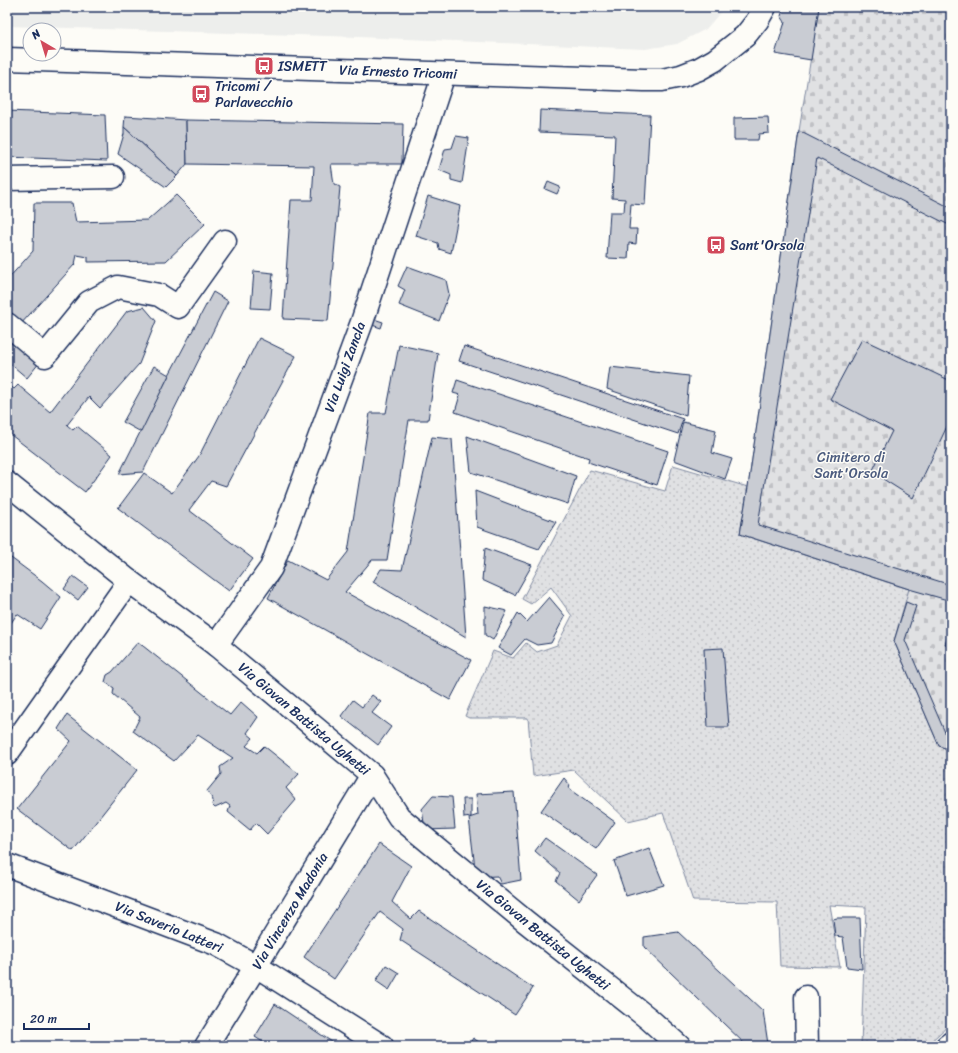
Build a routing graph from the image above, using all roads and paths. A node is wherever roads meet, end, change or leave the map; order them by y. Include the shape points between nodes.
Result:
1 (765, 7) edge
2 (7, 59) edge
3 (444, 74) junction
4 (113, 177) dead end
5 (7, 179) edge
6 (225, 241) dead end
7 (7, 324) edge
8 (7, 483) edge
9 (130, 581) junction
10 (216, 644) junction
11 (7, 754) edge
12 (372, 775) junction
13 (7, 865) edge
14 (256, 966) junction
15 (806, 997) dead end
16 (951, 1043) edge
17 (208, 1045) edge
18 (382, 1046) edge
19 (679, 1046) edge
20 (807, 1046) edge
21 (948, 1046) edge

1 - 3 street, Via Ernesto Tricomi via 745,36 715,60 681,76 662,80
2 - 3 street, Via Ernesto Tricomi
3 - 10 street, Via Luigi Zancla via 362,322 271,568
4 - 5 street
6 - 7 street via 178,307 159,295 118,287 89,302 45,356
8 - 9 street, Via Giovan Battista Ughetti
9 - 10 street, Via Giovan Battista Ughetti
9 - 11 street
10 - 12 street, Via Giovan Battista Ughetti
12 - 14 street, Via Vincenzo Madonia
12 - 19 street, Via Giovan Battista Ughetti via 399,816
13 - 14 street, Via Saverio Latteri via 216,944
14 - 17 street, Via Vincenzo Madonia
14 - 18 street, Via Saverio Latteri
15 - 20 street
16 - 21 street

